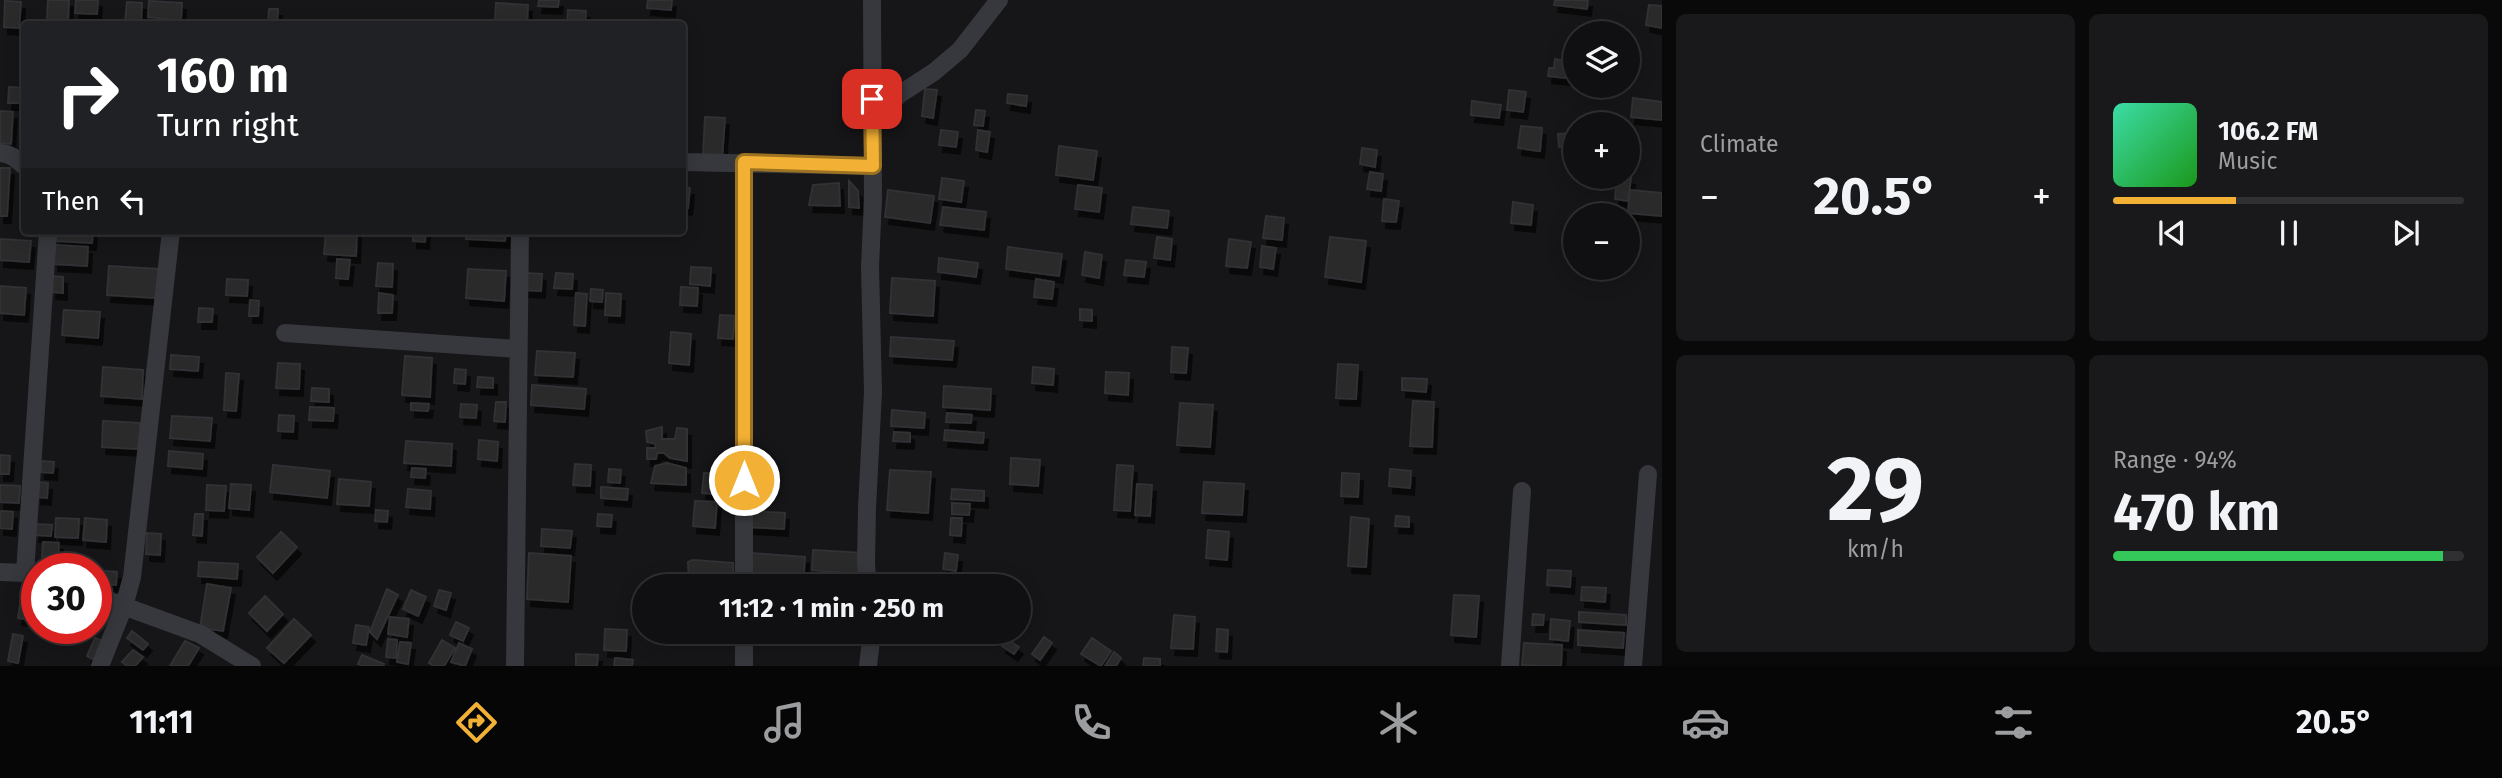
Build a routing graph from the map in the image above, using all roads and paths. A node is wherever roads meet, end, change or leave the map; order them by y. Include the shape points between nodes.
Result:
1 (872, 0) edge
2 (999, 0) edge
3 (872, 123) junction
4 (3, 153) edge
5 (21, 154) edge
6 (686, 162) edge
7 (744, 162) junction
8 (21, 164) edge
9 (873, 166) junction
10 (48, 235) edge
11 (171, 235) edge
12 (520, 235) edge
13 (285, 333) dead end
14 (519, 349) junction
15 (1648, 474) dead end
16 (1522, 491) dead end
17 (32, 553) edge
18 (0, 572) edge
19 (21, 574) edge
20 (744, 574) edge
21 (867, 574) edge
22 (112, 602) edge
23 (124, 606) junction
24 (744, 644) edge
25 (870, 644) edge
26 (100, 666) edge
27 (253, 666) edge
28 (515, 666) edge
29 (744, 666) edge
30 (867, 666) edge
31 (1510, 666) edge
32 (1633, 666) edge

1 - 3 street
2 - 3 street via 960,50 900,94
3 - 9 street
4 - 5 street
4 - 8 street
6 - 7 street
7 - 9 street
7 - 20 street
9 - 21 street
10 - 17 street
11 - 23 street via 132,577
12 - 14 street
13 - 14 street
14 - 28 street
15 - 32 street
16 - 31 street
18 - 19 street
22 - 23 street
23 - 26 street
23 - 27 street via 200,634
24 - 29 street
25 - 30 street

